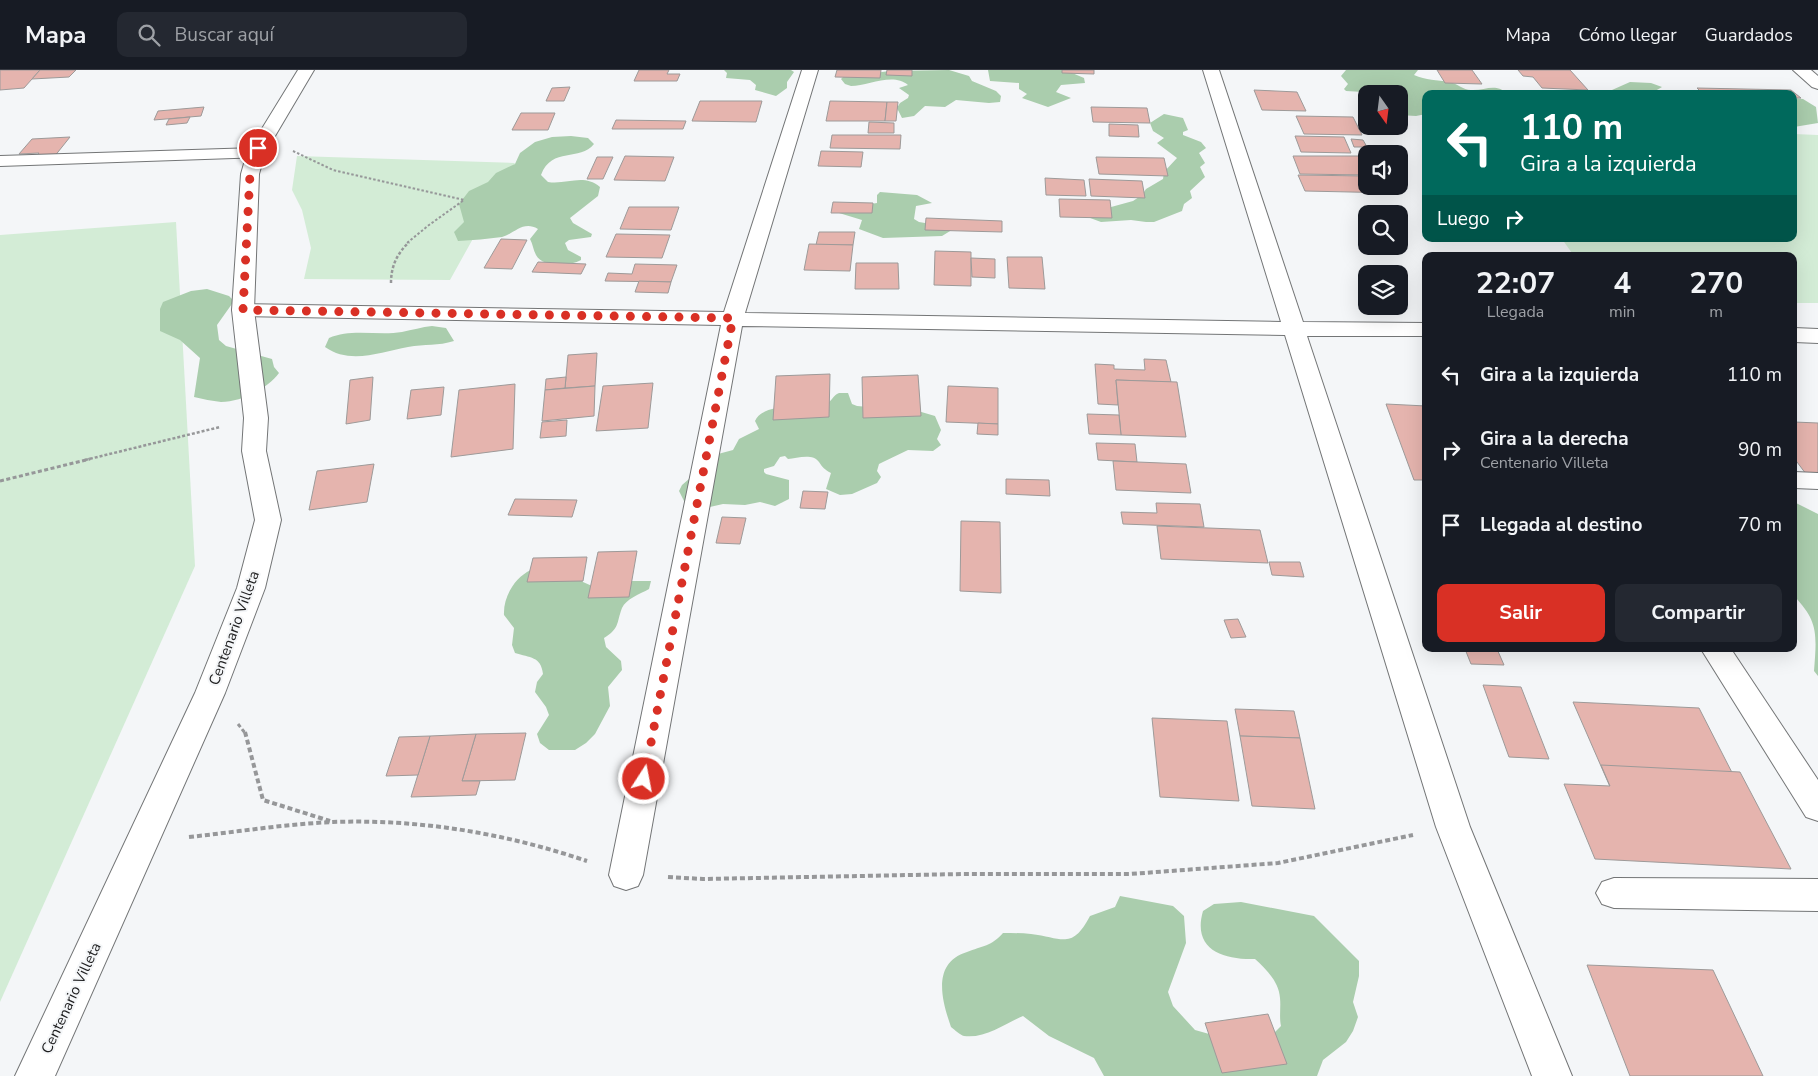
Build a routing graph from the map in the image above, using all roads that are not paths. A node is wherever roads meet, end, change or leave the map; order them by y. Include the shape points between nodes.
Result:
1 (306, 70) edge
2 (810, 70) edge
3 (1211, 70) edge
4 (1801, 70) edge
5 (1818, 84) edge
6 (256, 153) junction
7 (0, 161) edge
8 (243, 310) junction
9 (733, 318) junction
10 (1292, 329) junction
11 (1422, 329) edge
12 (1797, 335) edge
13 (1818, 336) edge
14 (1797, 480) edge
15 (1818, 481) edge
16 (1718, 652) edge
17 (1818, 807) edge
18 (626, 875) road end
19 (1614, 894) dead end
20 (1818, 895) edge
21 (35, 1076) edge
22 (1552, 1076) edge

1 - 6 street, Centenario Villeta
2 - 9 street
3 - 10 street
4 - 5 street
6 - 7 street
6 - 8 street, Centenario Villeta via 250,174
8 - 9 street
8 - 21 street, Centenario Villeta via 256,418 254,450 268,520 251,588 210,693
9 - 10 street
9 - 18 street
10 - 11 street
10 - 22 street via 1453,827
12 - 13 street
14 - 15 street
16 - 17 street
19 - 20 street

